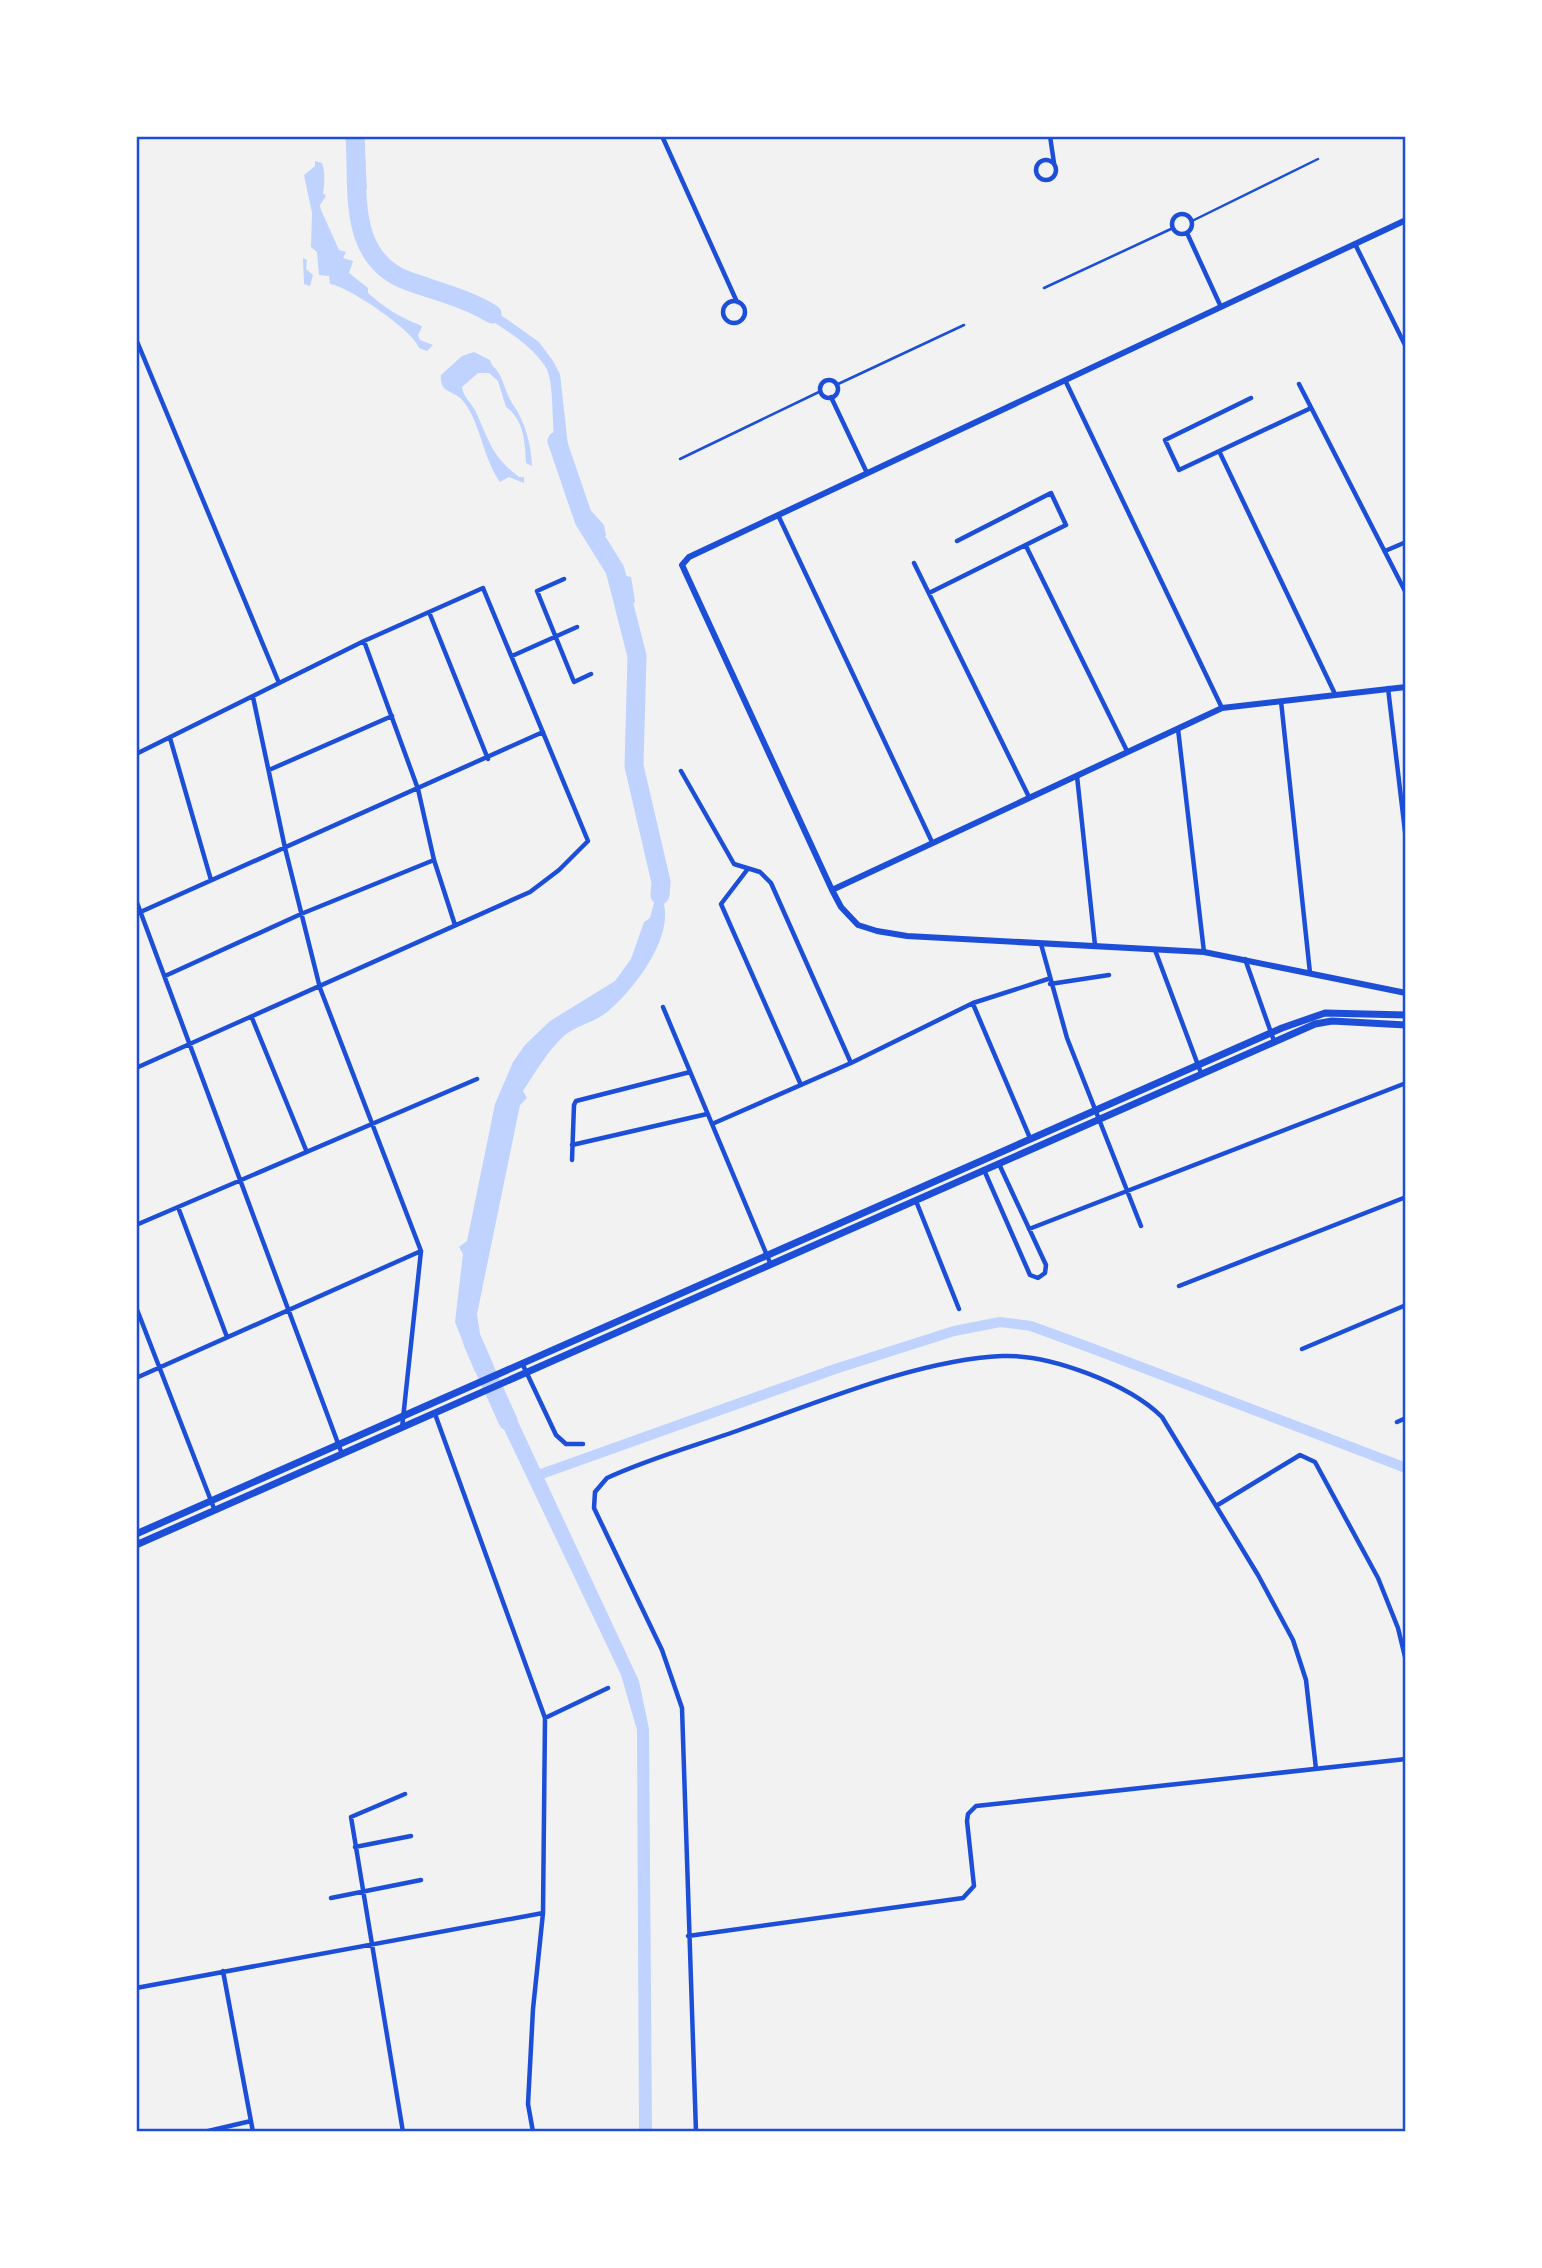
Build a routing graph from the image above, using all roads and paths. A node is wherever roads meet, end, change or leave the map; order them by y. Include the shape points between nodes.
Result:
1 (662, 136) edge
2 (1050, 136) edge
3 (1052, 155) junction
4 (1318, 159) dead end
5 (1044, 161) junction
6 (1055, 166) junction
7 (1405, 220) edge
8 (1192, 221) junction
9 (1173, 228) junction
10 (1187, 233) junction
11 (1355, 244) junction
12 (1044, 288) dead end
13 (737, 302) junction
14 (1221, 307) junction
15 (964, 325) dead end
16 (136, 339) edge
17 (1405, 347) edge
18 (1065, 380) junction
19 (1299, 384) dead end
20 (836, 385) junction
21 (821, 391) junction
22 (831, 397) junction
23 (1251, 398) dead end
24 (1311, 408) junction
25 (1220, 453) junction
26 (680, 458) dead end
27 (867, 474) junction
28 (778, 515) junction
29 (957, 541) dead end
30 (1405, 542) edge
31 (1026, 546) junction
32 (1385, 551) junction
33 (914, 563) dead end
34 (564, 579) dead end
35 (929, 593) junction
36 (1405, 593) edge
37 (429, 612) junction
38 (577, 627) dead end
39 (556, 636) junction
40 (364, 641) junction
41 (512, 656) junction
42 (591, 674) dead end
43 (279, 683) junction
44 (1405, 687) edge
45 (1388, 688) junction
46 (1335, 694) junction
47 (253, 697) junction
48 (1281, 700) junction
49 (1222, 708) junction
50 (392, 716) junction
51 (1178, 728) junction
52 (543, 732) junction
53 (170, 738) junction
54 (1127, 751) junction
55 (136, 754) edge
56 (488, 759) junction
57 (269, 770) junction
58 (681, 771) dead end
59 (1077, 775) junction
60 (418, 789) junction
61 (1029, 797) junction
62 (1405, 841) edge
63 (932, 842) junction
64 (285, 848) junction
65 (434, 860) junction
66 (747, 870) junction
67 (211, 880) junction
68 (832, 890) junction
69 (136, 900) edge
70 (139, 913) edge
71 (301, 914) junction
72 (455, 925) junction
73 (1041, 943) junction
74 (1095, 945) junction
75 (1155, 949) junction
76 (1204, 952) junction
77 (1245, 958) junction
78 (1310, 973) junction
79 (1109, 975) dead end
80 (164, 976) junction
81 (1049, 981) junction
82 (320, 988) junction
83 (1405, 993) edge
84 (973, 1003) junction
85 (663, 1007) dead end
86 (1405, 1015) edge
87 (252, 1018) junction
88 (1405, 1028) edge
89 (1271, 1032) junction
90 (1274, 1041) junction
91 (191, 1044) junction
92 (851, 1063) junction
93 (1198, 1064) junction
94 (136, 1068) edge
95 (690, 1072) junction
96 (1202, 1073) junction
97 (477, 1079) dead end
98 (1404, 1083) edge
99 (801, 1085) junction
100 (1094, 1109) junction
101 (708, 1114) junction
102 (1099, 1119) junction
103 (372, 1122) junction
104 (712, 1124) junction
105 (1030, 1138) junction
106 (572, 1145) junction
107 (306, 1150) junction
108 (572, 1160) dead end
109 (999, 1164) junction
110 (984, 1170) junction
111 (240, 1179) junction
112 (1127, 1189) junction
113 (1405, 1197) edge
114 (915, 1201) junction
115 (178, 1207) junction
116 (136, 1225) edge
117 (1141, 1226) dead end
118 (1030, 1229) junction
119 (421, 1251) junction
120 (767, 1255) junction
121 (771, 1265) junction
122 (1179, 1286) dead end
123 (1405, 1304) edge
124 (136, 1307) edge
125 (960, 1309) dead end
126 (289, 1310) junction
127 (227, 1337) junction
128 (1302, 1349) dead end
129 (522, 1363) junction
130 (160, 1367) junction
131 (526, 1373) junction
132 (136, 1378) edge
133 (435, 1414) junction
134 (404, 1416) junction
135 (1405, 1418) edge
136 (1397, 1422) dead end
137 (402, 1428) junction
138 (339, 1444) junction
139 (583, 1444) dead end
140 (342, 1455) junction
141 (211, 1500) junction
142 (1216, 1506) junction
143 (215, 1511) junction
144 (136, 1534) edge
145 (136, 1545) edge
146 (1405, 1661) edge
147 (608, 1688) dead end
148 (545, 1718) junction
149 (1405, 1759) edge
150 (1316, 1769) junction
151 (405, 1794) dead end
152 (411, 1836) dead end
153 (355, 1846) junction
154 (421, 1880) dead end
155 (364, 1892) junction
156 (331, 1898) dead end
157 (543, 1913) junction
158 (687, 1936) junction
159 (371, 1942) junction
160 (223, 1970) junction
161 (136, 1988) edge
162 (251, 2122) junction
163 (204, 2132) edge
164 (253, 2132) edge
165 (403, 2132) edge
166 (533, 2132) edge
167 (696, 2132) edge

1 - 13 street
2 - 3 street
3 - 5 street
3 - 6 street
4 - 8 lane
5 - 6 street
5 - 6 street via 1037,167 1041,178 1053,178
7 - 11 street
8 - 9 street via 1177,216
8 - 10 street
9 - 10 street
9 - 12 lane
10 - 14 street
11 - 14 street
11 - 17 street
13 - 13 street via 723,311 730,323 741,321 745,314
14 - 18 street
15 - 20 lane
16 - 43 street
18 - 27 street
18 - 49 street
19 - 24 street
20 - 21 street via 825,381
20 - 22 street
21 - 22 street
21 - 26 lane
22 - 27 street
23 - 25 street via 1165,440 1179,470
24 - 25 street
24 - 32 street
25 - 46 street
27 - 28 street
28 - 63 street
28 - 68 street via 682,565
29 - 31 street via 1051,493 1066,525
30 - 32 street
31 - 35 street
31 - 54 street
32 - 36 street
33 - 35 street
34 - 39 street via 537,591
35 - 61 street
37 - 40 street
37 - 41 street via 483,588
37 - 56 street
38 - 39 street
39 - 41 street
39 - 42 street via 575,682
40 - 43 street
40 - 50 street
41 - 52 street
43 - 47 street
44 - 45 street
45 - 46 street
45 - 62 street
46 - 48 street
47 - 53 street
47 - 57 street
48 - 49 street
48 - 78 street
49 - 51 street
50 - 57 street
50 - 60 street
51 - 54 street
51 - 76 street
52 - 56 street
52 - 72 street via 588,841 530,892
53 - 55 street
53 - 67 street
54 - 59 street
56 - 60 street
57 - 64 street
58 - 66 street via 734,864
59 - 61 street
59 - 74 street
60 - 64 street
60 - 65 street
61 - 63 street
63 - 68 street
64 - 67 street
64 - 71 street
65 - 71 street
65 - 72 street
66 - 92 street via 760,872 771,883
66 - 99 street via 721,904
67 - 70 street
68 - 73 street via 858,925 897,934
69 - 70 street
70 - 80 street
71 - 80 street
71 - 82 street
72 - 82 street
73 - 74 street
73 - 81 street
74 - 75 street
75 - 76 street
75 - 93 street
76 - 77 street
77 - 78 street
77 - 89 street
78 - 83 street
79 - 81 street
80 - 91 street
81 - 84 street
81 - 100 street
82 - 87 street
82 - 103 street
84 - 92 street
84 - 105 street
85 - 95 street
86 - 89 main road via 1325,1013
87 - 91 street
87 - 107 street
88 - 90 main road via 1323,1021
89 - 90 street
89 - 93 main road
90 - 96 main road
91 - 94 street
91 - 111 street
92 - 99 street
93 - 96 street
93 - 100 main road
95 - 101 street
95 - 106 street via 576,1101
96 - 102 main road
97 - 103 street
98 - 112 street
99 - 104 street
100 - 102 street
100 - 105 main road
101 - 104 street
101 - 106 street
102 - 109 main road
102 - 112 street
103 - 107 street
103 - 119 street
104 - 120 street
105 - 120 main road
106 - 108 street
107 - 111 street
109 - 110 main road
109 - 118 street
110 - 114 main road
110 - 118 street via 1030,1275 1038,1278 1046,1265
111 - 115 street
111 - 126 street
112 - 117 street
112 - 118 street
113 - 122 street
114 - 121 main road
114 - 125 street
115 - 116 street
115 - 127 street
119 - 126 street
119 - 134 street
120 - 121 street
120 - 129 main road
121 - 131 main road
123 - 128 street
124 - 130 street
126 - 127 street
126 - 138 street
127 - 130 street
129 - 131 street
129 - 134 main road
130 - 132 street
130 - 141 street
131 - 133 main road
131 - 139 street via 556,1435 566,1444
133 - 137 main road
133 - 148 street
134 - 137 street
134 - 138 main road
135 - 136 street
137 - 140 main road
138 - 140 street
138 - 141 main road
140 - 143 main road
141 - 143 street
141 - 144 main road
142 - 146 street via 1300,1455 1315,1462 1378,1578 1398,1628
142 - 150 street via 1293,1640 1305,1678
142 - 158 street via 1154,1409 1056,1361 1003,1356 943,1363 831,1397 601,1482 594,1508 662,1650 682,1708
143 - 145 main road
147 - 148 street
148 - 157 street
149 - 150 street
150 - 158 street via 976,1806 968,1814 974,1886 954,1901
151 - 153 street via 351,1816
152 - 153 street
153 - 155 street
154 - 155 street
155 - 156 street
155 - 159 street
157 - 159 street
157 - 166 street via 528,2104
158 - 167 street
159 - 160 street
159 - 165 street
160 - 161 street
160 - 162 street
162 - 163 street
162 - 164 street

